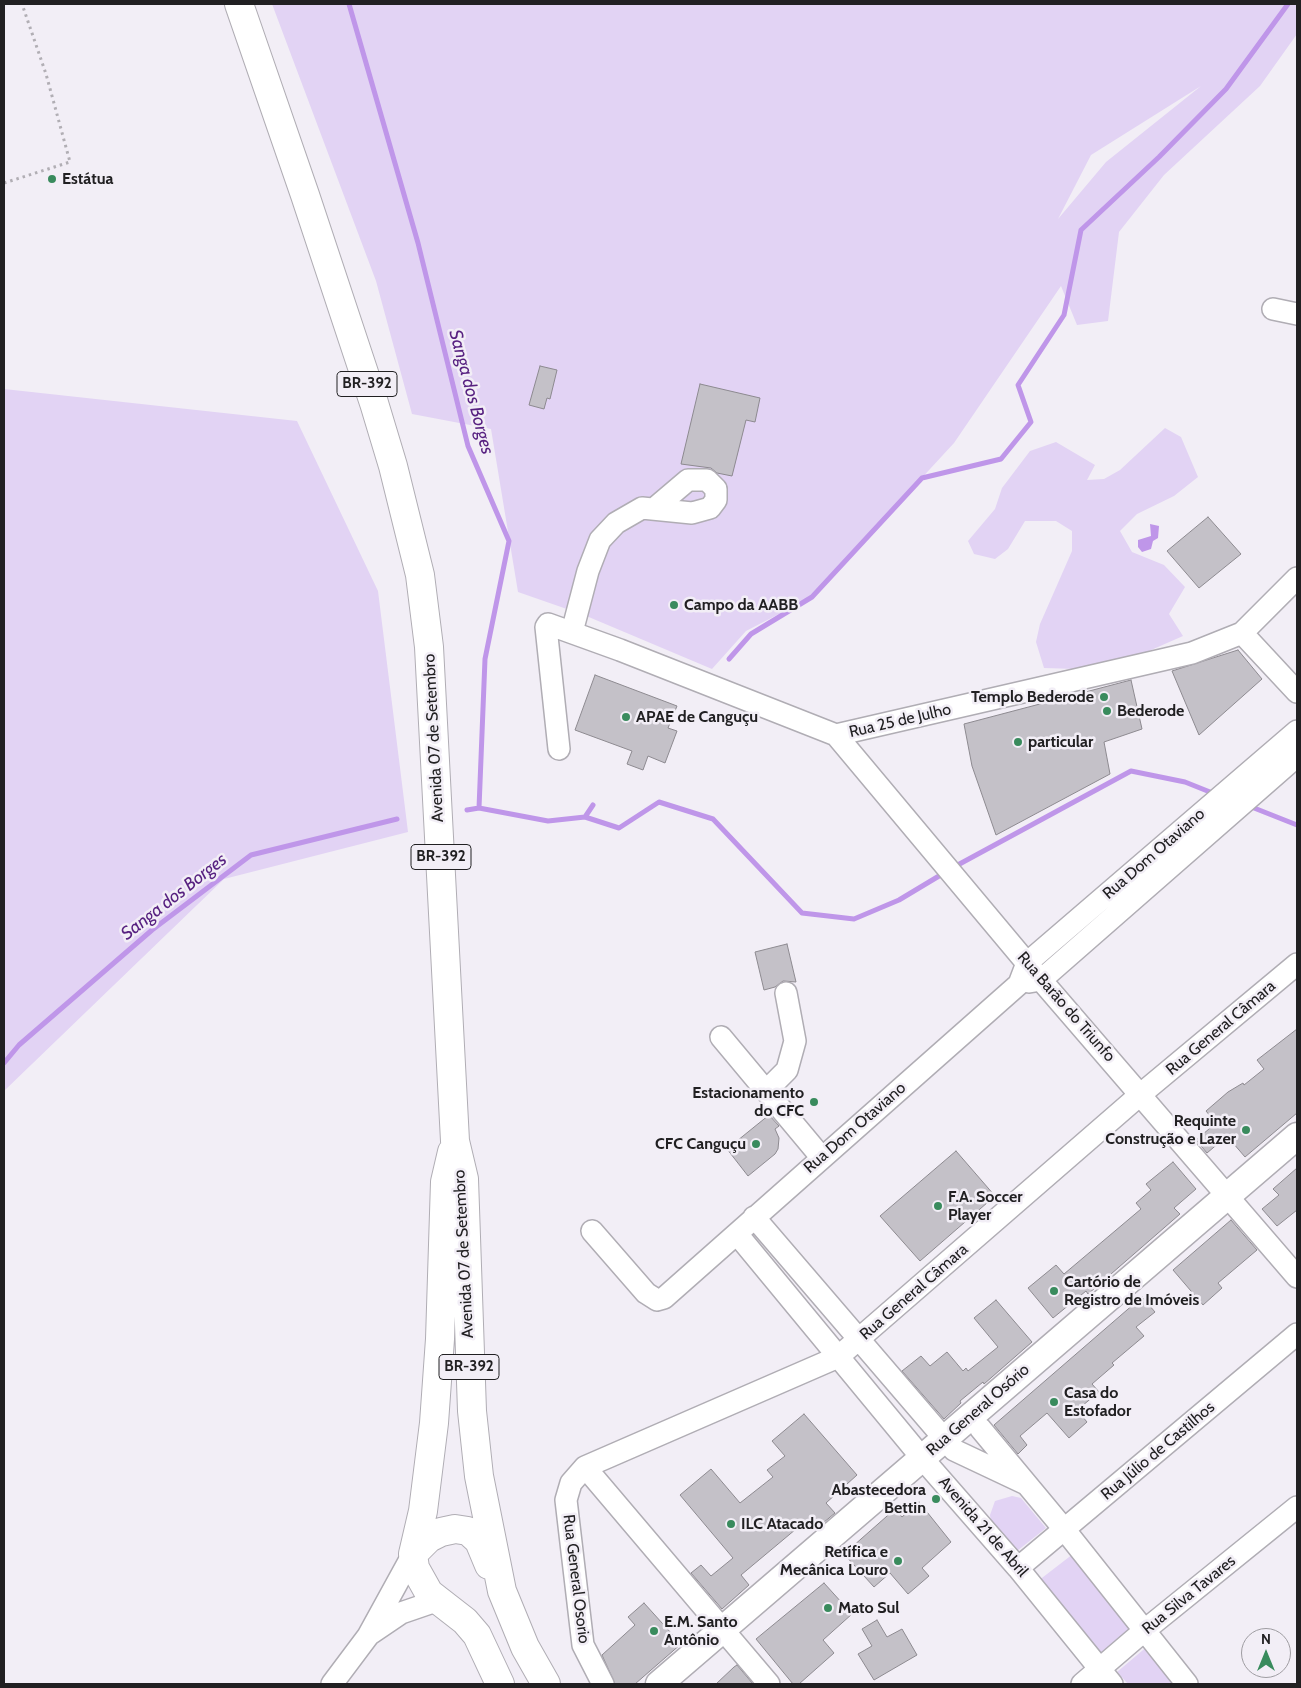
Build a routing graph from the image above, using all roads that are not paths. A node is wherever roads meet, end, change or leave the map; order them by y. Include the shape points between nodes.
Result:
1 (239, 4) edge
2 (1273, 309) dead end
3 (1297, 314) edge
4 (655, 508) dead end
5 (1297, 578) edge
6 (574, 622) junction
7 (1242, 633) junction
8 (1297, 692) edge
9 (1297, 731) edge
10 (836, 735) junction
11 (559, 749) dead end
12 (1297, 756) edge
13 (1248, 786) junction
14 (1161, 862) junction
15 (1028, 963) junction
16 (1297, 964) edge
17 (1041, 980) junction
18 (1019, 984) junction
19 (786, 993) dead end
20 (721, 1037) dead end
21 (766, 1091) junction
22 (1141, 1094) junction
23 (1297, 1136) edge
24 (455, 1141) junction
25 (1297, 1152) edge
26 (822, 1158) junction
27 (1231, 1201) junction
28 (754, 1217) junction
29 (592, 1231) dead end
30 (737, 1234) junction
31 (1297, 1277) edge
32 (1297, 1334) edge
33 (860, 1340) junction
34 (838, 1357) junction
35 (980, 1428) junction
36 (949, 1444) junction
37 (928, 1463) junction
38 (585, 1467) junction
39 (1026, 1484) junction
40 (566, 1500) joint
41 (1297, 1507) edge
42 (1064, 1529) junction
43 (413, 1554) junction
44 (1018, 1568) junction
45 (502, 1591) junction
46 (436, 1601) junction
47 (1145, 1630) junction
48 (727, 1635) junction
49 (368, 1636) junction
50 (1105, 1677) edge
51 (332, 1684) edge
52 (500, 1684) edge
53 (546, 1684) edge
54 (603, 1684) edge
55 (659, 1684) edge
56 (680, 1684) edge
57 (769, 1684) edge
58 (1082, 1684) edge
59 (1186, 1684) edge

1 - 24 highway, Avenida 07 de Setembro / BR-392 via 374,404 420,575 429,646
2 - 3 street
4 - 6 street via 642,508 616,523 600,540
5 - 7 street, Rua 25 de Julho
6 - 10 street, Rua 25 de Julho
6 - 11 street, Rua 25 de Julho via 546,627
7 - 8 street
7 - 10 street, Rua 25 de Julho via 1192,654
9 - 13 street, Rua Dom Otaviano
10 - 15 street, Rua Barão do Triunfo
12 - 13 street, Rua Dom Otaviano
13 - 14 street, Rua Dom Otaviano
14 - 15 street, Rua Dom Otaviano
14 - 17 street, Rua Dom Otaviano
15 - 17 street, Rua Barão do Triunfo
15 - 18 street, Rua Dom Otaviano
16 - 22 street, Rua General Câmara
17 - 18 street
17 - 22 street, Rua Barão do Triunfo
18 - 26 street, Rua Dom Otaviano
19 - 21 street via 795,1040 787,1070
20 - 21 street
21 - 26 street
22 - 27 street, Rua Barão do Triunfo
22 - 33 street, Rua General Câmara
23 - 27 main road, Rua General Osório
24 - 43 highway, Avenida 07 de Setembro / BR-392 via 445,1182 434,1423 423,1511
24 - 45 highway, Avenida 07 de Setembro / BR-392 via 464,1179 472,1411 479,1476
25 - 27 main road, Rua General Osório
26 - 28 street, Rua Dom Otaviano
27 - 31 street, Rua Barão do Triunfo
27 - 35 main road, Rua General Osório
27 - 36 main road, Rua General Osório
28 - 30 street, Rua Dom Otaviano
28 - 33 street, Avenida 21 de Abril
29 - 30 street, Rua Dom Otaviano via 646,1293 657,1300 664,1298
30 - 34 street, Avenida 21 de Abril
32 - 42 street, Rua Júlio de Castilhos
33 - 34 street, Rua General Câmara
33 - 36 street, Avenida 21 de Abril
34 - 37 street, Avenida 21 de Abril
34 - 38 street, Rua General Câmara
35 - 36 main road, Rua General Osório
35 - 39 street, Avenida 21 de Abril
36 - 37 main road, Rua General Osório
36 - 39 street, Avenida 21 de Abril
37 - 44 street, Avenida 21 de Abril
37 - 48 main road, Rua General Osório
38 - 40 street, Rua General Câmara via 571,1483
38 - 48 street
39 - 42 street, Avenida 21 de Abril
40 - 54 street, Rua General Osorio via 583,1645
41 - 47 street, Rua Silva Tavares
42 - 44 street, Rua Júlio de Castilhos
42 - 47 street, Avenida 21 de Abril
43 - 45 highway via 428,1538 441,1532 468,1531 478,1541
43 - 46 highway, Avenida 07 de Setembro / BR-392 via 418,1575
43 - 49 street
44 - 50 street, Avenida 21 de Abril
45 - 53 highway, Avenida 07 de Setembro / BR-392 via 525,1647
46 - 49 street via 401,1613
46 - 52 highway, Avenida 07 de Setembro / BR-392 via 465,1621 477,1636
47 - 50 street, Rua Silva Tavares
47 - 59 street, Avenida 21 de Abril
48 - 55 main road, Rua General Osório
48 - 56 main road, Rua General Osório
48 - 57 street
49 - 51 street
50 - 58 street, Rua Silva Tavares

